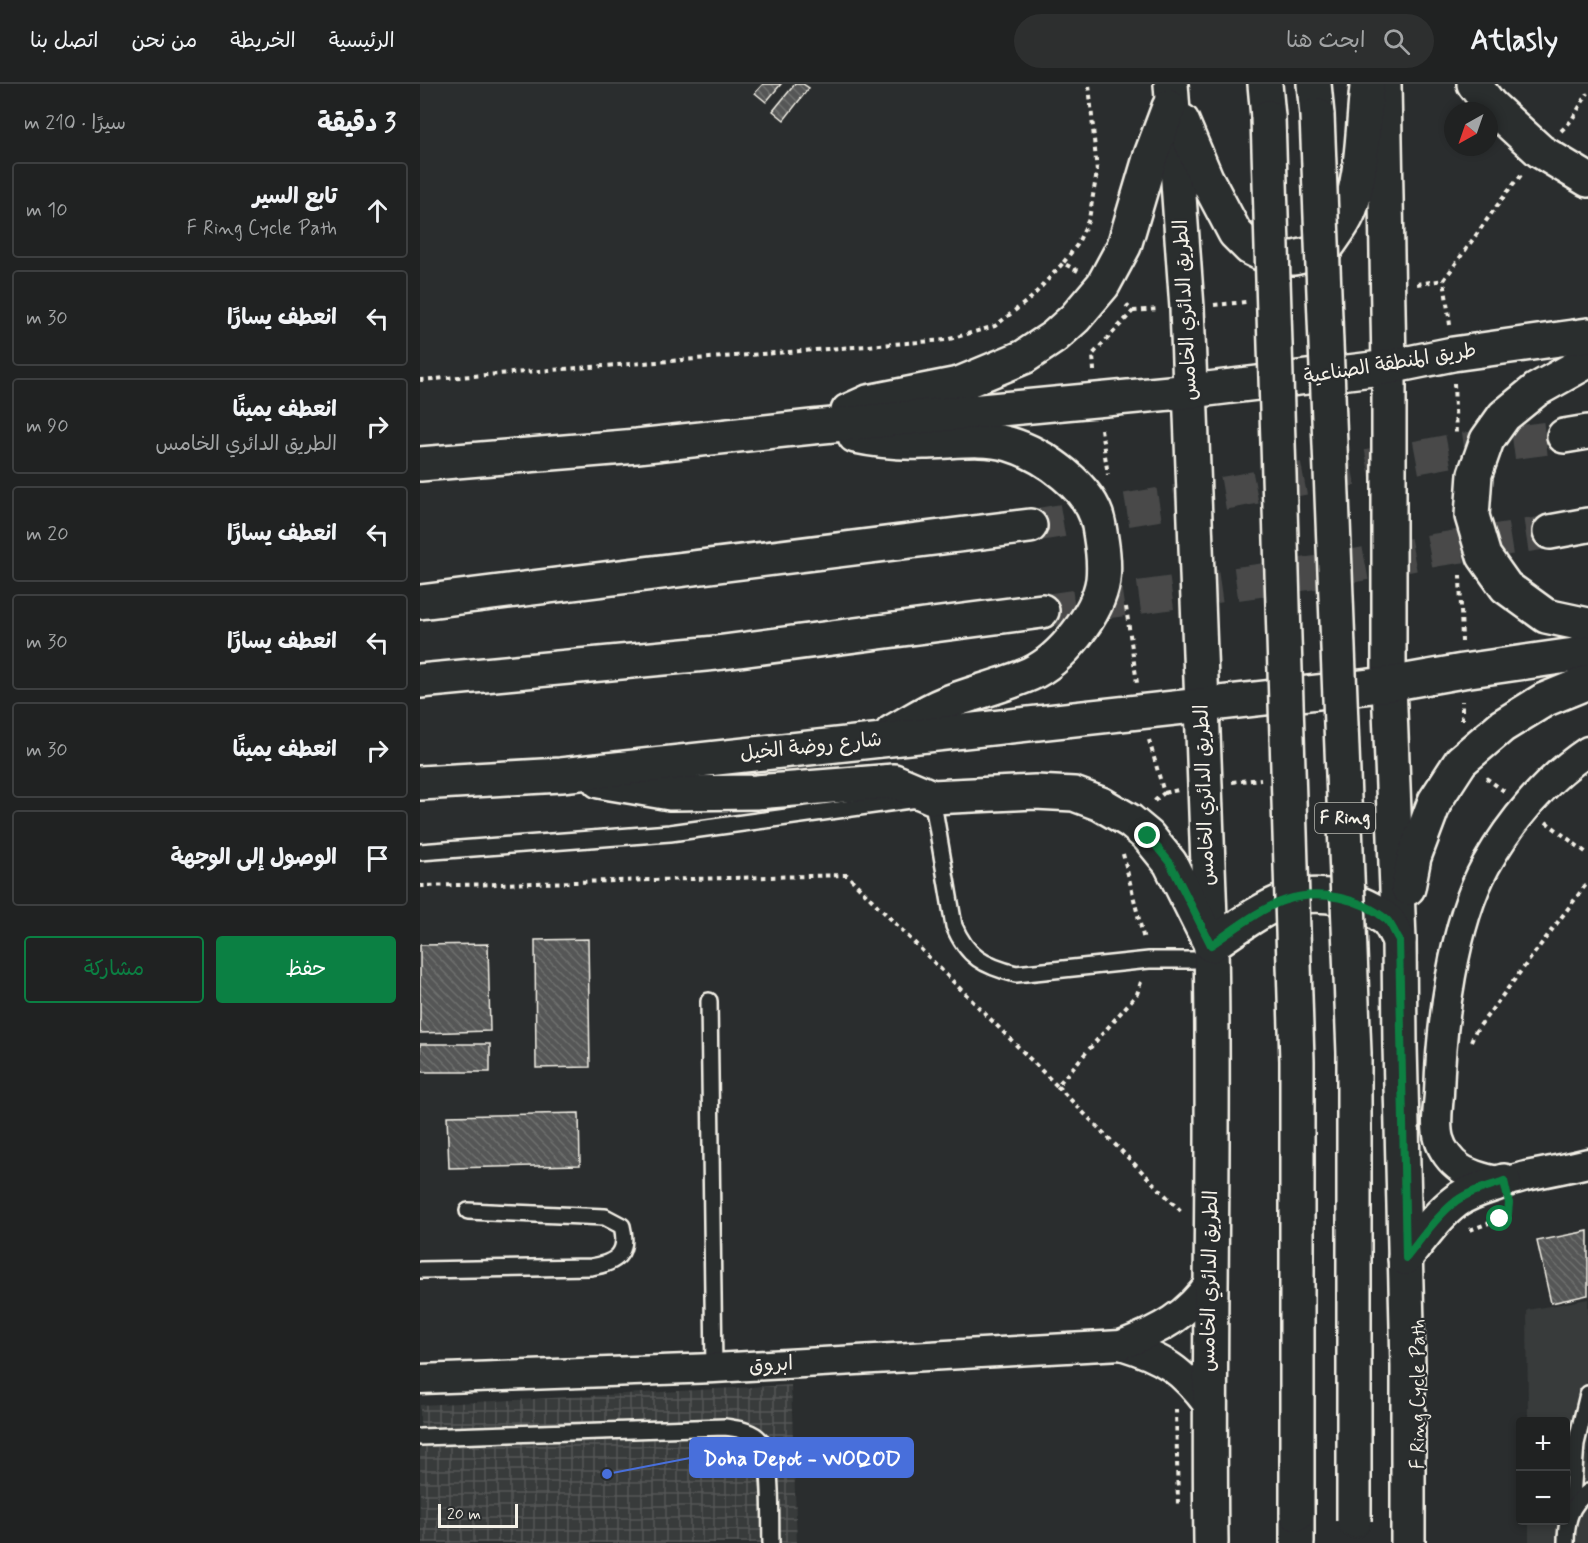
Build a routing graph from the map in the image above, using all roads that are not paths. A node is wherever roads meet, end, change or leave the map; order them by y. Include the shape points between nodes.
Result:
1 (1265, 84) edge
2 (1367, 84) edge
3 (1384, 84) edge
4 (1474, 84) edge
5 (1172, 91) edge
6 (1315, 99) edge
7 (1588, 180) edge
8 (1588, 335) edge
9 (1588, 361) edge
10 (1389, 367) junction
11 (1191, 391) junction
12 (812, 427) junction
13 (420, 464) edge
14 (1588, 525) edge
15 (1030, 526) tunnel mouth
16 (1550, 532) tunnel mouth
17 (420, 602) edge
18 (1042, 611) tunnel mouth
19 (1588, 625) edge
20 (1588, 653) edge
21 (420, 681) edge
22 (1588, 681) edge
23 (1389, 684) junction
24 (1202, 705) junction
25 (881, 739) junction
26 (1588, 751) edge
27 (561, 775) junction
28 (420, 783) edge
29 (932, 797) junction
30 (420, 852) edge
31 (1399, 940) junction
32 (1211, 952) junction
33 (709, 1001) dead end
34 (1588, 1163) edge
35 (1504, 1181) junction
36 (468, 1211) dead end
37 (1406, 1258) junction
38 (420, 1270) edge
39 (1210, 1281) junction
40 (1121, 1345) junction
41 (714, 1368) junction
42 (420, 1379) edge
43 (1588, 1394) edge
44 (1209, 1406) junction
45 (420, 1437) edge
46 (1588, 1492) edge
47 (1571, 1510) junction
48 (771, 1543) edge
49 (1211, 1543) edge
50 (1297, 1543) edge
51 (1354, 1543) edge
52 (1408, 1543) edge
53 (1566, 1543) edge

1 - 50 main road, F Ring, bridge via 1297,1062
2 - 5 main road via 1352,204 1324,251 1294,258 1270,258 1250,248 1235,233 1206,178
3 - 10 main road
4 - 7 main road via 1490,105 1540,151
5 - 11 main road, الطريق الدائري الخامس
5 - 12 main road via 1124,246 1103,285 1075,318 1024,357 959,384 868,402
6 - 51 main road, F Ring, bridge via 1354,1053
8 - 10 main road, طريق المنطقة الصناعية
9 - 19 main road via 1536,390 1504,416 1487,440 1475,474 1472,516 1484,556 1506,587 1546,616
10 - 11 main road, طريق المنطقة الصناعية
10 - 23 main road
11 - 12 main road
11 - 24 main road, الطريق الدائري الخامس
12 - 13 main road
12 - 25 main road via 886,442 1007,443 1031,452 1072,480 1098,522 1103,582 1075,637 1053,659 1031,673 941,705
14 - 16 main road
15 - 17 main road
18 - 21 main road via 717,653
20 - 23 main road
22 - 31 main road via 1544,700 1502,726 1461,761 1435,801 1414,857
23 - 24 main road
23 - 31 main road
24 - 25 main road, شارع روضة الخيل
24 - 32 main road, الطريق الدائري الخامس
25 - 27 main road, شارع روضة الخيل
26 - 35 street via 1540,792 1486,865 1463,923 1449,992 1439,1069 1439,1140 1460,1168
27 - 28 main road, شارع روضة الخيل
27 - 29 main road via 670,793 756,792 894,781
29 - 30 lane via 670,833
29 - 32 main road via 1035,792 1074,794 1101,804 1148,836 1170,863
29 - 32 lane via 954,926 973,956 995,969 1016,974
31 - 32 main road via 1388,921 1357,902 1322,895 1286,900 1255,916
31 - 37 main road
32 - 39 main road, الطريق الدائري الخامس
33 - 41 lane
34 - 35 street
35 - 37 main road via 1456,1201
36 - 38 lane via 605,1217 622,1226 623,1249 612,1262 591,1267
37 - 52 main road
39 - 40 street, ابروق via 1181,1315 1153,1333
39 - 44 main road, الطريق الدائري الخامس
40 - 41 street, ابروق
40 - 44 street, ابروق via 1150,1354 1175,1368
41 - 42 street, ابروق
43 - 47 lane via 1576,1444
44 - 49 main road, الطريق الدائري الخامس
45 - 48 lane via 725,1427 748,1431 760,1440 768,1462
46 - 47 lane
47 - 53 lane

